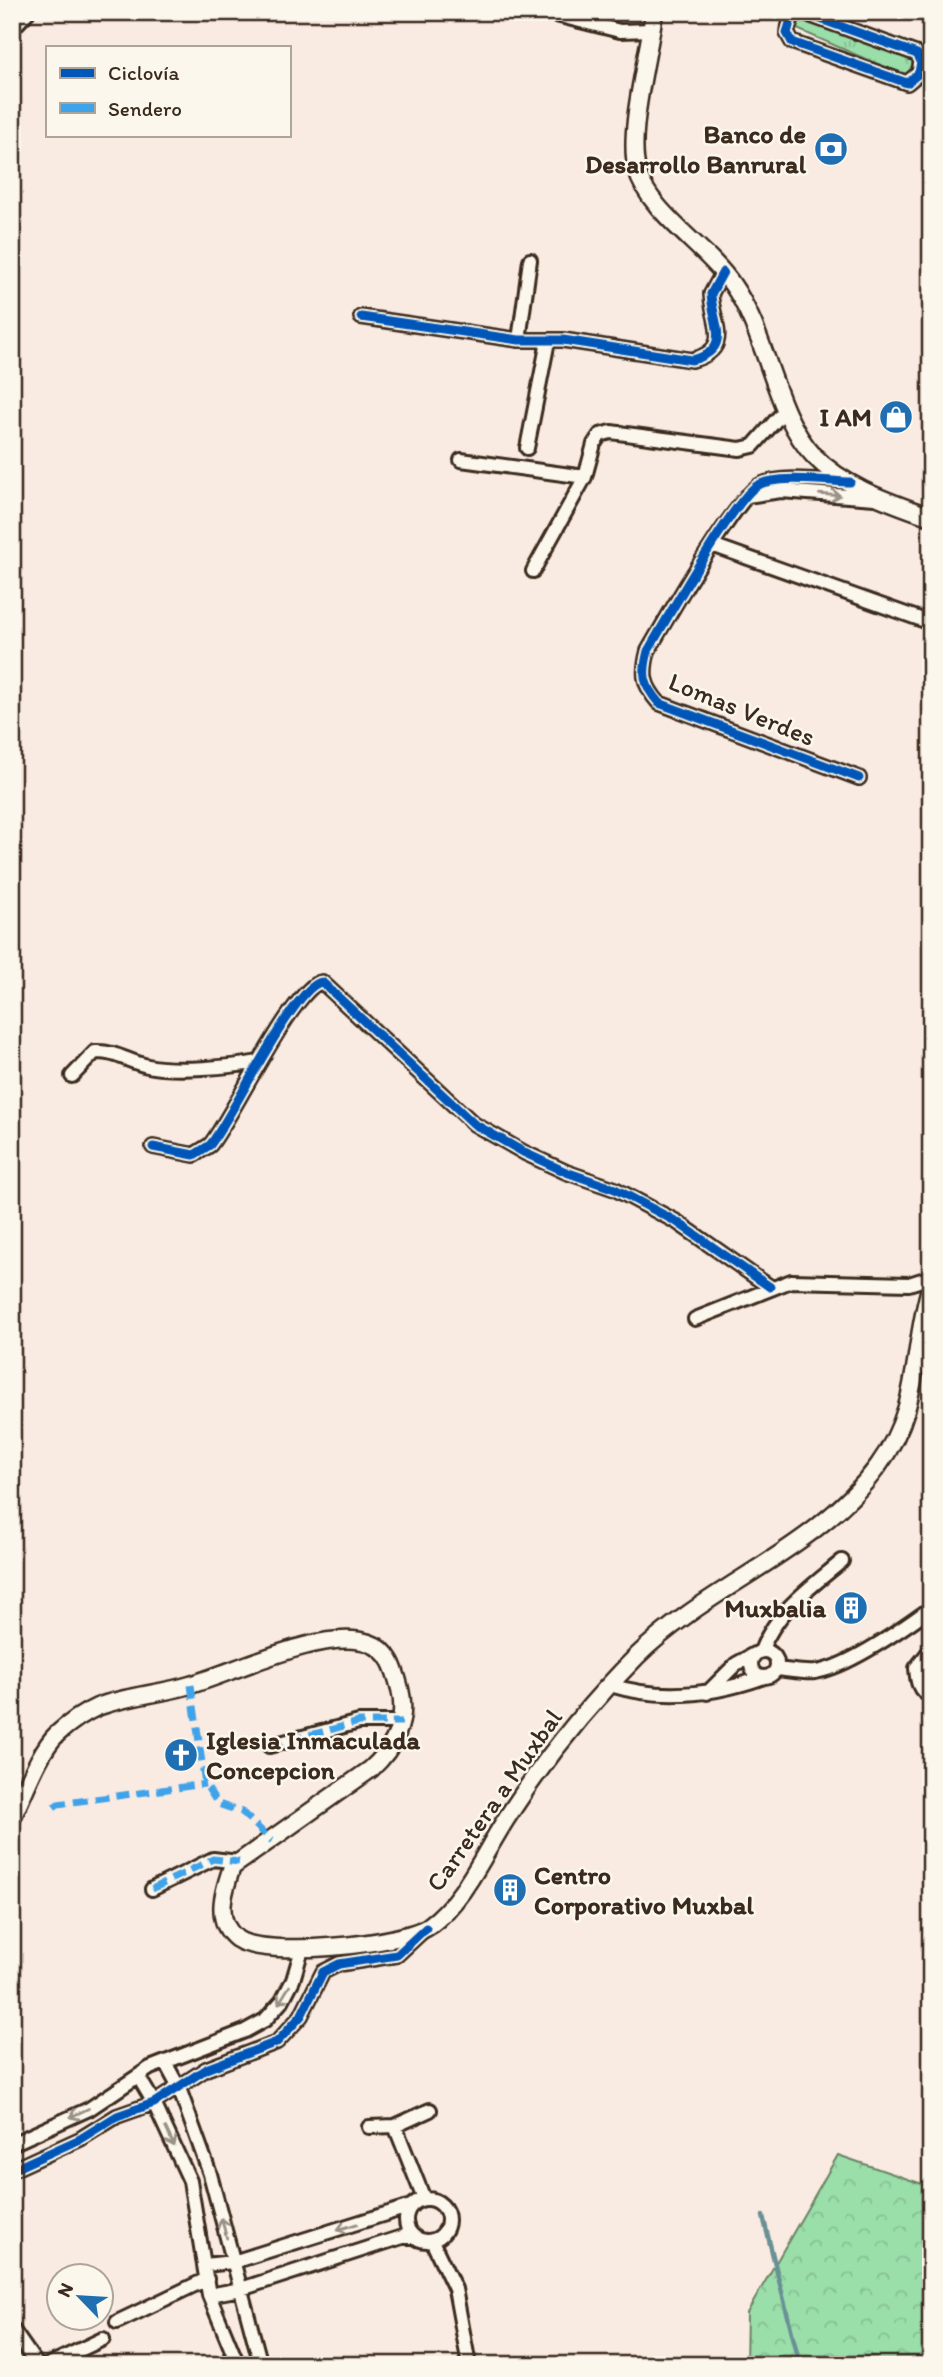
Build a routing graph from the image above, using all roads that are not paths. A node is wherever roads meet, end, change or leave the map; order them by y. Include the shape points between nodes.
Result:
1 (28, 12) edge
2 (544, 12) edge
3 (654, 12) edge
4 (793, 12) edge
5 (801, 12) edge
6 (12, 29) edge
7 (652, 30) junction
8 (530, 261) dead end
9 (723, 272) junction
10 (361, 317) dead end
11 (519, 340) junction
12 (548, 341) junction
13 (785, 410) junction
14 (527, 448) dead end
15 (461, 460) dead end
16 (585, 477) junction
17 (849, 482) junction
18 (747, 496) junction
19 (879, 498) junction
20 (931, 517) edge
21 (712, 545) junction
22 (533, 571) dead end
23 (931, 624) edge
24 (859, 778) dead end
25 (259, 1062) junction
26 (72, 1076) dead end
27 (153, 1147) dead end
28 (931, 1276) edge
29 (931, 1286) edge
30 (770, 1287) junction
31 (695, 1319) dead end
32 (842, 1561) dead end
33 (931, 1608) edge
34 (931, 1649) edge
35 (758, 1653) junction
36 (776, 1670) junction
37 (764, 1677) junction
38 (610, 1685) junction
39 (707, 1693) junction
40 (931, 1696) edge
41 (402, 1722) junction
42 (269, 1746) dead end
43 (12, 1818) edge
44 (239, 1862) junction
45 (152, 1889) dead end
46 (426, 1928) junction
47 (302, 1949) junction
48 (166, 2064) junction
49 (138, 2076) junction
50 (179, 2088) junction
51 (154, 2103) junction
52 (430, 2110) dead end
53 (395, 2126) junction
54 (369, 2127) dead end
55 (12, 2144) edge
56 (12, 2170) edge
57 (424, 2199) junction
58 (411, 2206) junction
59 (415, 2237) junction
60 (432, 2241) junction
61 (233, 2262) junction
62 (205, 2265) junction
63 (207, 2279) junction
64 (241, 2289) junction
65 (209, 2295) junction
66 (117, 2322) dead end
67 (12, 2329) edge
68 (103, 2339) dead end
69 (37, 2365) edge
70 (48, 2365) edge
71 (238, 2365) edge
72 (261, 2365) edge
73 (469, 2365) edge

1 - 6 street
2 - 7 street via 620,31
3 - 7 main road
4 - 5 street via 788,36 795,43 907,83 919,73 917,54
7 - 9 main road via 636,136 638,173 660,206
8 - 11 street
9 - 12 street via 711,295 719,333 703,357 680,360
9 - 13 main road via 752,319
10 - 11 street
11 - 12 street
12 - 14 street
13 - 16 street via 753,446 740,449 604,433 595,441
13 - 17 main road via 814,456
15 - 16 street
16 - 22 street
17 - 18 street, Lomas Verdes via 775,481 757,486
17 - 19 main road
18 -> 19 street via 781,491
18 - 21 street, Lomas Verdes
19 - 20 main road
21 - 23 street
21 - 24 street, Lomas Verdes via 648,651 645,687 659,702
25 - 26 street via 148,1066 110,1051 95,1052
25 - 27 street via 217,1136 202,1152 194,1155
25 - 30 street via 307,990 322,982 474,1124 525,1153 615,1189 677,1222
28 - 30 street via 909,1284 805,1279
29 - 38 main road, Carretera a Muxbal via 911,1398 900,1429 876,1469 813,1530 697,1608
30 - 31 street
32 - 35 street via 789,1606 770,1628
33 - 36 street via 833,1667 816,1672
34 - 40 street via 916,1668 918,1684
35 - 36 street via 775,1655
35 - 37 street via 752,1669
35 - 39 street via 736,1664
36 - 37 street
37 - 39 street
38 - 39 street via 637,1693
38 - 46 main road, Carretera a Muxbal via 545,1761 452,1904
41 - 42 street via 359,1722
41 - 43 main road via 397,1678 383,1650 354,1640 297,1649 85,1714 48,1745
41 - 44 main road, Carretera a Muxbal via 386,1755 371,1769
44 - 45 street via 213,1858
44 - 47 main road, Carretera a Muxbal via 232,1867 225,1886 222,1915 228,1928 238,1940 255,1945
46 - 47 main road, Carretera a Muxbal via 399,1938
46 - 50 street via 397,1955 339,1964 323,1972 301,2016 277,2042 206,2070
47 -> 48 street via 293,1980 265,2020
48 - 49 street
48 - 50 street
49 - 51 street
49 -> 55 street via 89,2109
50 - 51 street
61 -> 50 street via 210,2174
51 - 56 street via 117,2116 80,2139
51 -> 62 street via 190,2181
52 - 53 street
53 - 54 street
53 - 57 street
57 - 58 street
57 - 60 street via 438,2201 448,2212 444,2233
58 - 59 street via 407,2226
58 -> 61 street
59 - 60 street
59 - 64 street via 402,2236
60 - 73 street via 455,2289
61 - 62 street
61 - 64 street
62 - 63 street
63 - 65 street
63 - 66 street
64 - 65 street
64 - 72 street
65 - 71 street
67 - 69 street
68 - 70 street

